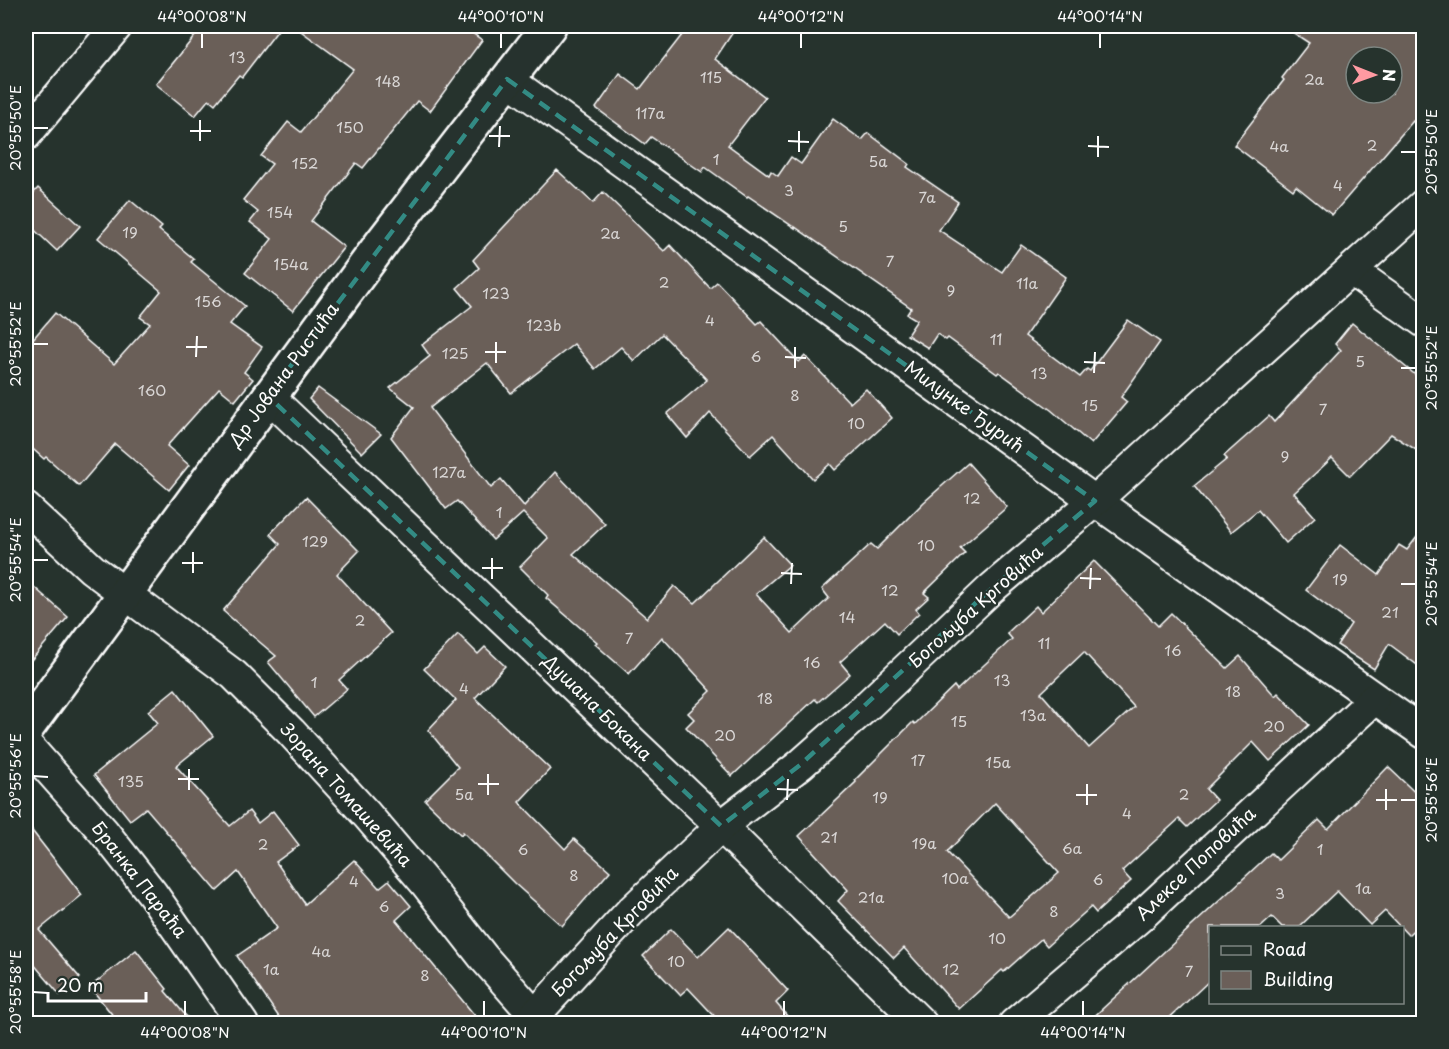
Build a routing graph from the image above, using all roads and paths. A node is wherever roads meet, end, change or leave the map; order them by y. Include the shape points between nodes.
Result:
1 (117, 26) edge
2 (549, 26) edge
3 (507, 79) junction
4 (26, 135) edge
5 (1424, 204) edge
6 (1351, 270) junction
7 (1424, 322) edge
8 (268, 396) junction
9 (1095, 501) junction
10 (26, 508) edge
11 (124, 594) junction
12 (1374, 699) junction
13 (26, 729) edge
14 (1424, 733) edge
15 (26, 744) edge
16 (721, 826) junction
17 (539, 1019) edge
18 (243, 1023) edge
19 (922, 1023) edge
20 (1014, 1023) edge

1 - 4 street
2 - 3 street, Др Јована Ристића
3 - 8 street, Др Јована Ристића
3 - 9 street, Милунке Ђурић
5 - 6 street, Богољуба Крговића
6 - 7 street
6 - 9 street, Богољуба Крговића
8 - 11 street, Др Јована Ристића
8 - 16 street, Душана Бокана
9 - 12 street, Милунке Ђурић
9 - 16 street, Богољуба Крговића via 992,588 800,765
10 - 11 street, Зорана Томашевића
11 - 13 street, Др Јована Ристића
11 - 17 street, Зорана Томашевића via 234,675 291,732
12 - 14 street, Милунке Ђурић
12 - 20 street, Алексе Поповића via 1141,916
15 - 18 street, Бранка Параћа via 145,884
16 - 17 street, Богољуба Крговића via 630,912
16 - 19 street, Душана Бокана

